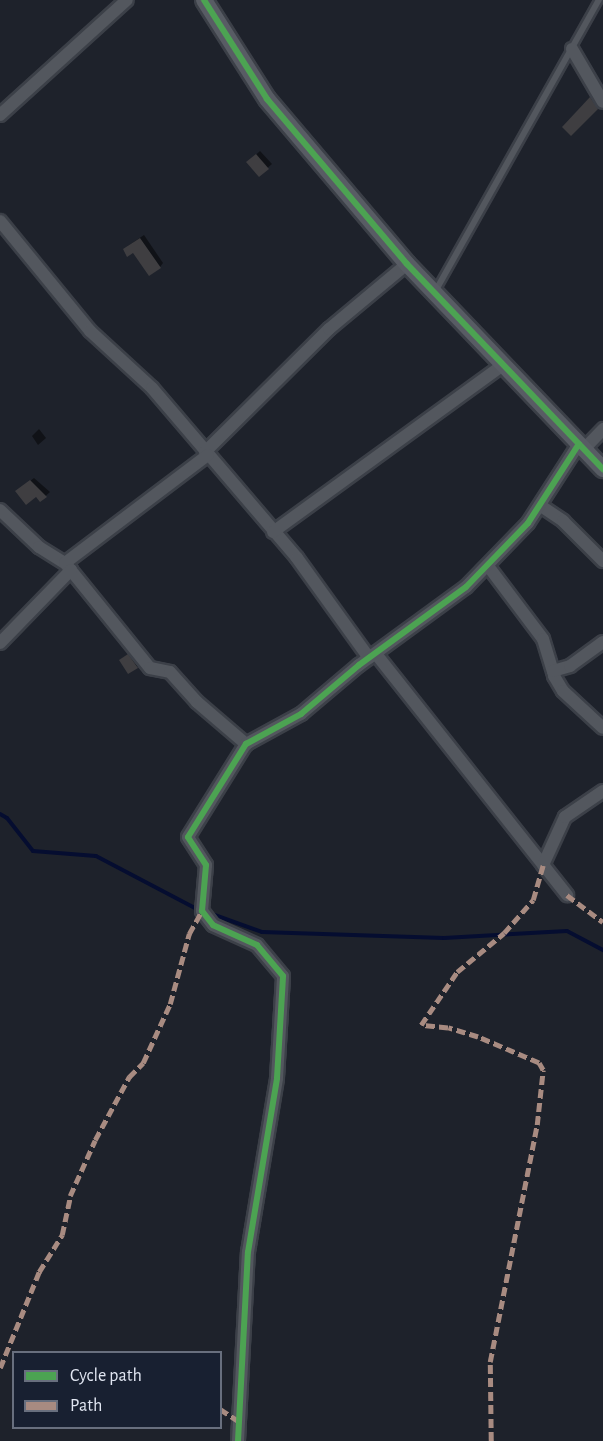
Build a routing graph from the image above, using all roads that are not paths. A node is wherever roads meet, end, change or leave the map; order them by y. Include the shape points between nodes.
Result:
1 (128, 0) edge
2 (204, 0) edge
3 (599, 0) edge
4 (572, 49) junction
5 (603, 102) edge
6 (0, 115) edge
7 (0, 221) edge
8 (407, 264) junction
9 (435, 292) junction
10 (503, 365) junction
11 (603, 429) edge
12 (582, 447) junction
13 (206, 453) junction
14 (603, 469) edge
15 (541, 506) junction
16 (0, 510) edge
17 (273, 532) junction
18 (603, 561) edge
19 (68, 566) junction
20 (488, 566) junction
21 (603, 642) edge
22 (0, 643) edge
23 (373, 656) junction
24 (553, 671) junction
25 (603, 728) edge
26 (246, 744) junction
27 (603, 791) edge
28 (543, 865) junction
29 (567, 896) dead end
30 (238, 1441) edge

1 - 6 street
2 - 8 street via 267,99
3 - 4 lane
4 - 5 street
4 - 9 lane
7 - 13 street via 90,331 152,388
8 - 9 street
8 - 13 street via 329,329
9 - 10 street
10 - 12 street
10 - 17 street
11 - 12 street
12 - 14 street
12 - 15 street
13 - 17 street
13 - 19 street
15 - 18 street via 563,521
15 - 20 street
16 - 19 street via 39,547
17 - 23 street
19 - 22 street
19 - 26 street via 150,668 170,672 197,702
20 - 23 street via 431,615
20 - 24 street via 543,639
21 - 24 street via 570,666
23 - 26 street via 301,714
23 - 28 street
24 - 25 street via 573,702
26 - 30 street via 188,837 206,865 202,911 213,925 257,945 283,976 277,1078 248,1252
27 - 28 street via 565,817
28 - 29 street

